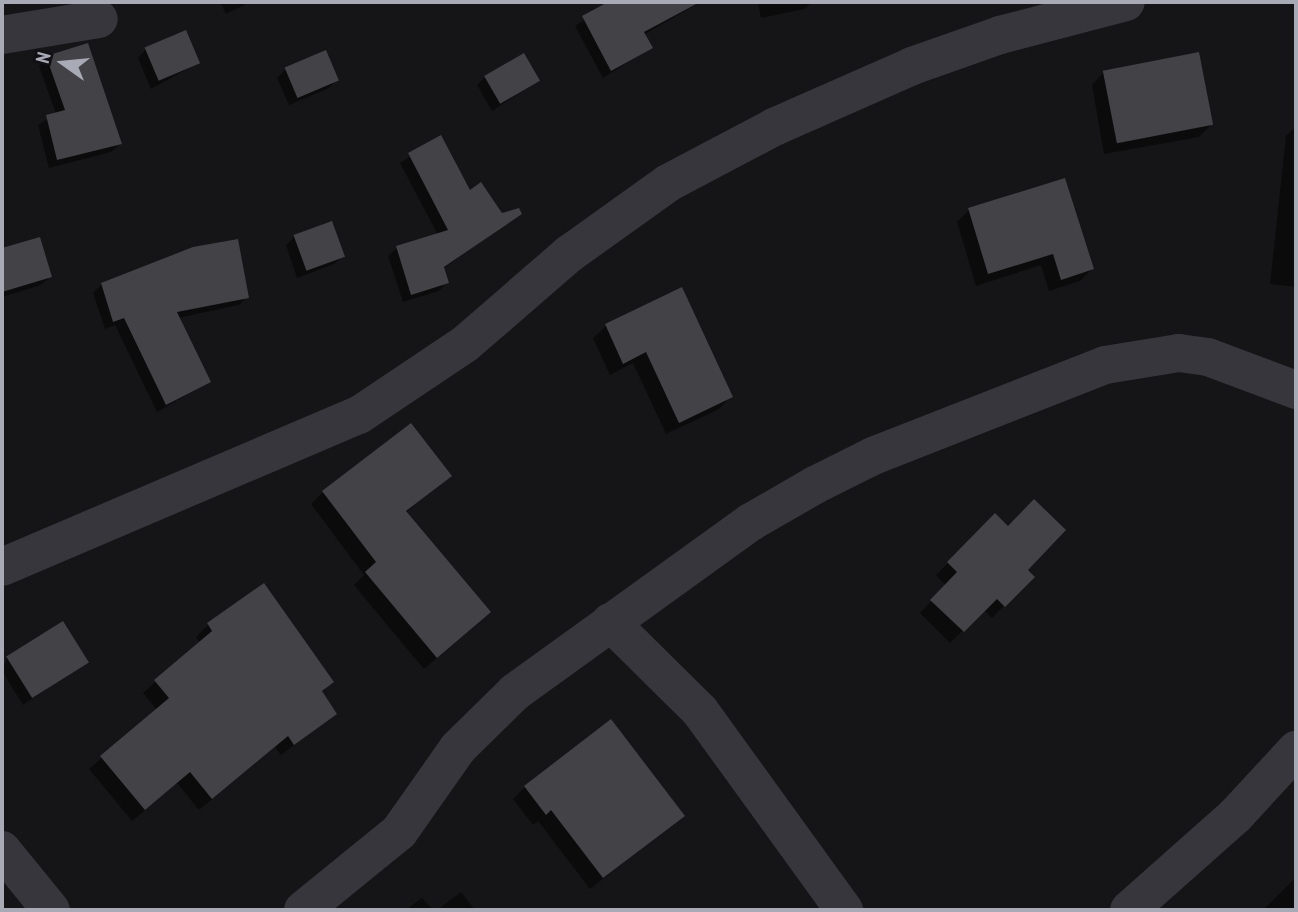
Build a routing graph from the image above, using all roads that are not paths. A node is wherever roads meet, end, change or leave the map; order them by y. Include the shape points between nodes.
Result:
1 (1126, 2) edge
2 (99, 19) dead end
3 (2, 35) edge
4 (1296, 390) edge
5 (2, 567) edge
6 (610, 622) junction
7 (1296, 750) edge
8 (2, 850) edge
9 (38, 906) edge
10 (303, 910) edge
11 (844, 910) edge
12 (1129, 910) edge

1 - 5 street via 1000,35 912,66 774,127 658,191 569,254 465,344 359,415
2 - 3 street
4 - 6 street via 1208,357 1179,354 1105,365 873,456 816,485 751,522
6 - 10 street via 487,718 458,748 398,832
6 - 11 street via 700,711
7 - 12 street via 1234,816
8 - 9 street

